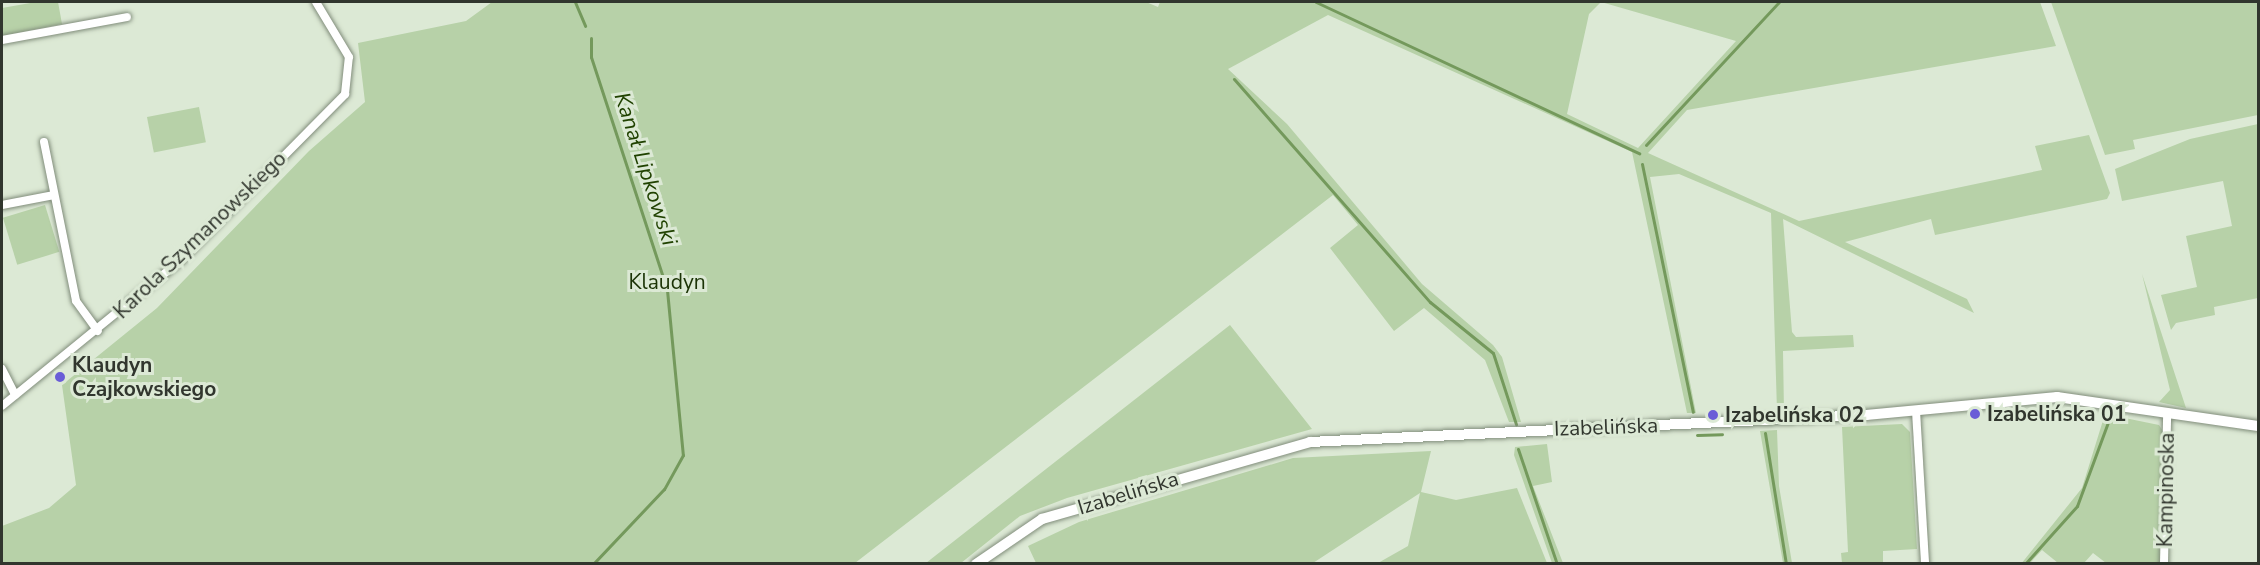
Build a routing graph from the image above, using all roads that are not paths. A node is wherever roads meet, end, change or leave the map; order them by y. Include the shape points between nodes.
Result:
1 (316, 2) edge
2 (127, 17) dead end
3 (2, 40) edge
4 (44, 142) dead end
5 (54, 195) junction
6 (2, 205) edge
7 (98, 331) junction
8 (2, 369) edge
9 (15, 395) junction
10 (2, 406) edge
11 (1916, 411) junction
12 (2167, 416) junction
13 (2259, 426) edge
14 (976, 564) edge
15 (1925, 564) edge
16 (2164, 564) edge

1 - 7 street, Karola Szymanowskiego via 349,57 350,79 338,104 182,259
2 - 3 street
4 - 5 street
5 - 6 street
5 - 7 street via 76,301
7 - 9 street, Karola Szymanowskiego
8 - 9 street
9 - 10 street, Karola Szymanowskiego
11 - 12 street, Izabelińska via 2069,398
11 - 14 street, Izabelińska via 1310,442 1042,519
11 - 15 street
12 - 13 street, Izabelińska
12 - 16 street, Kampinoska

